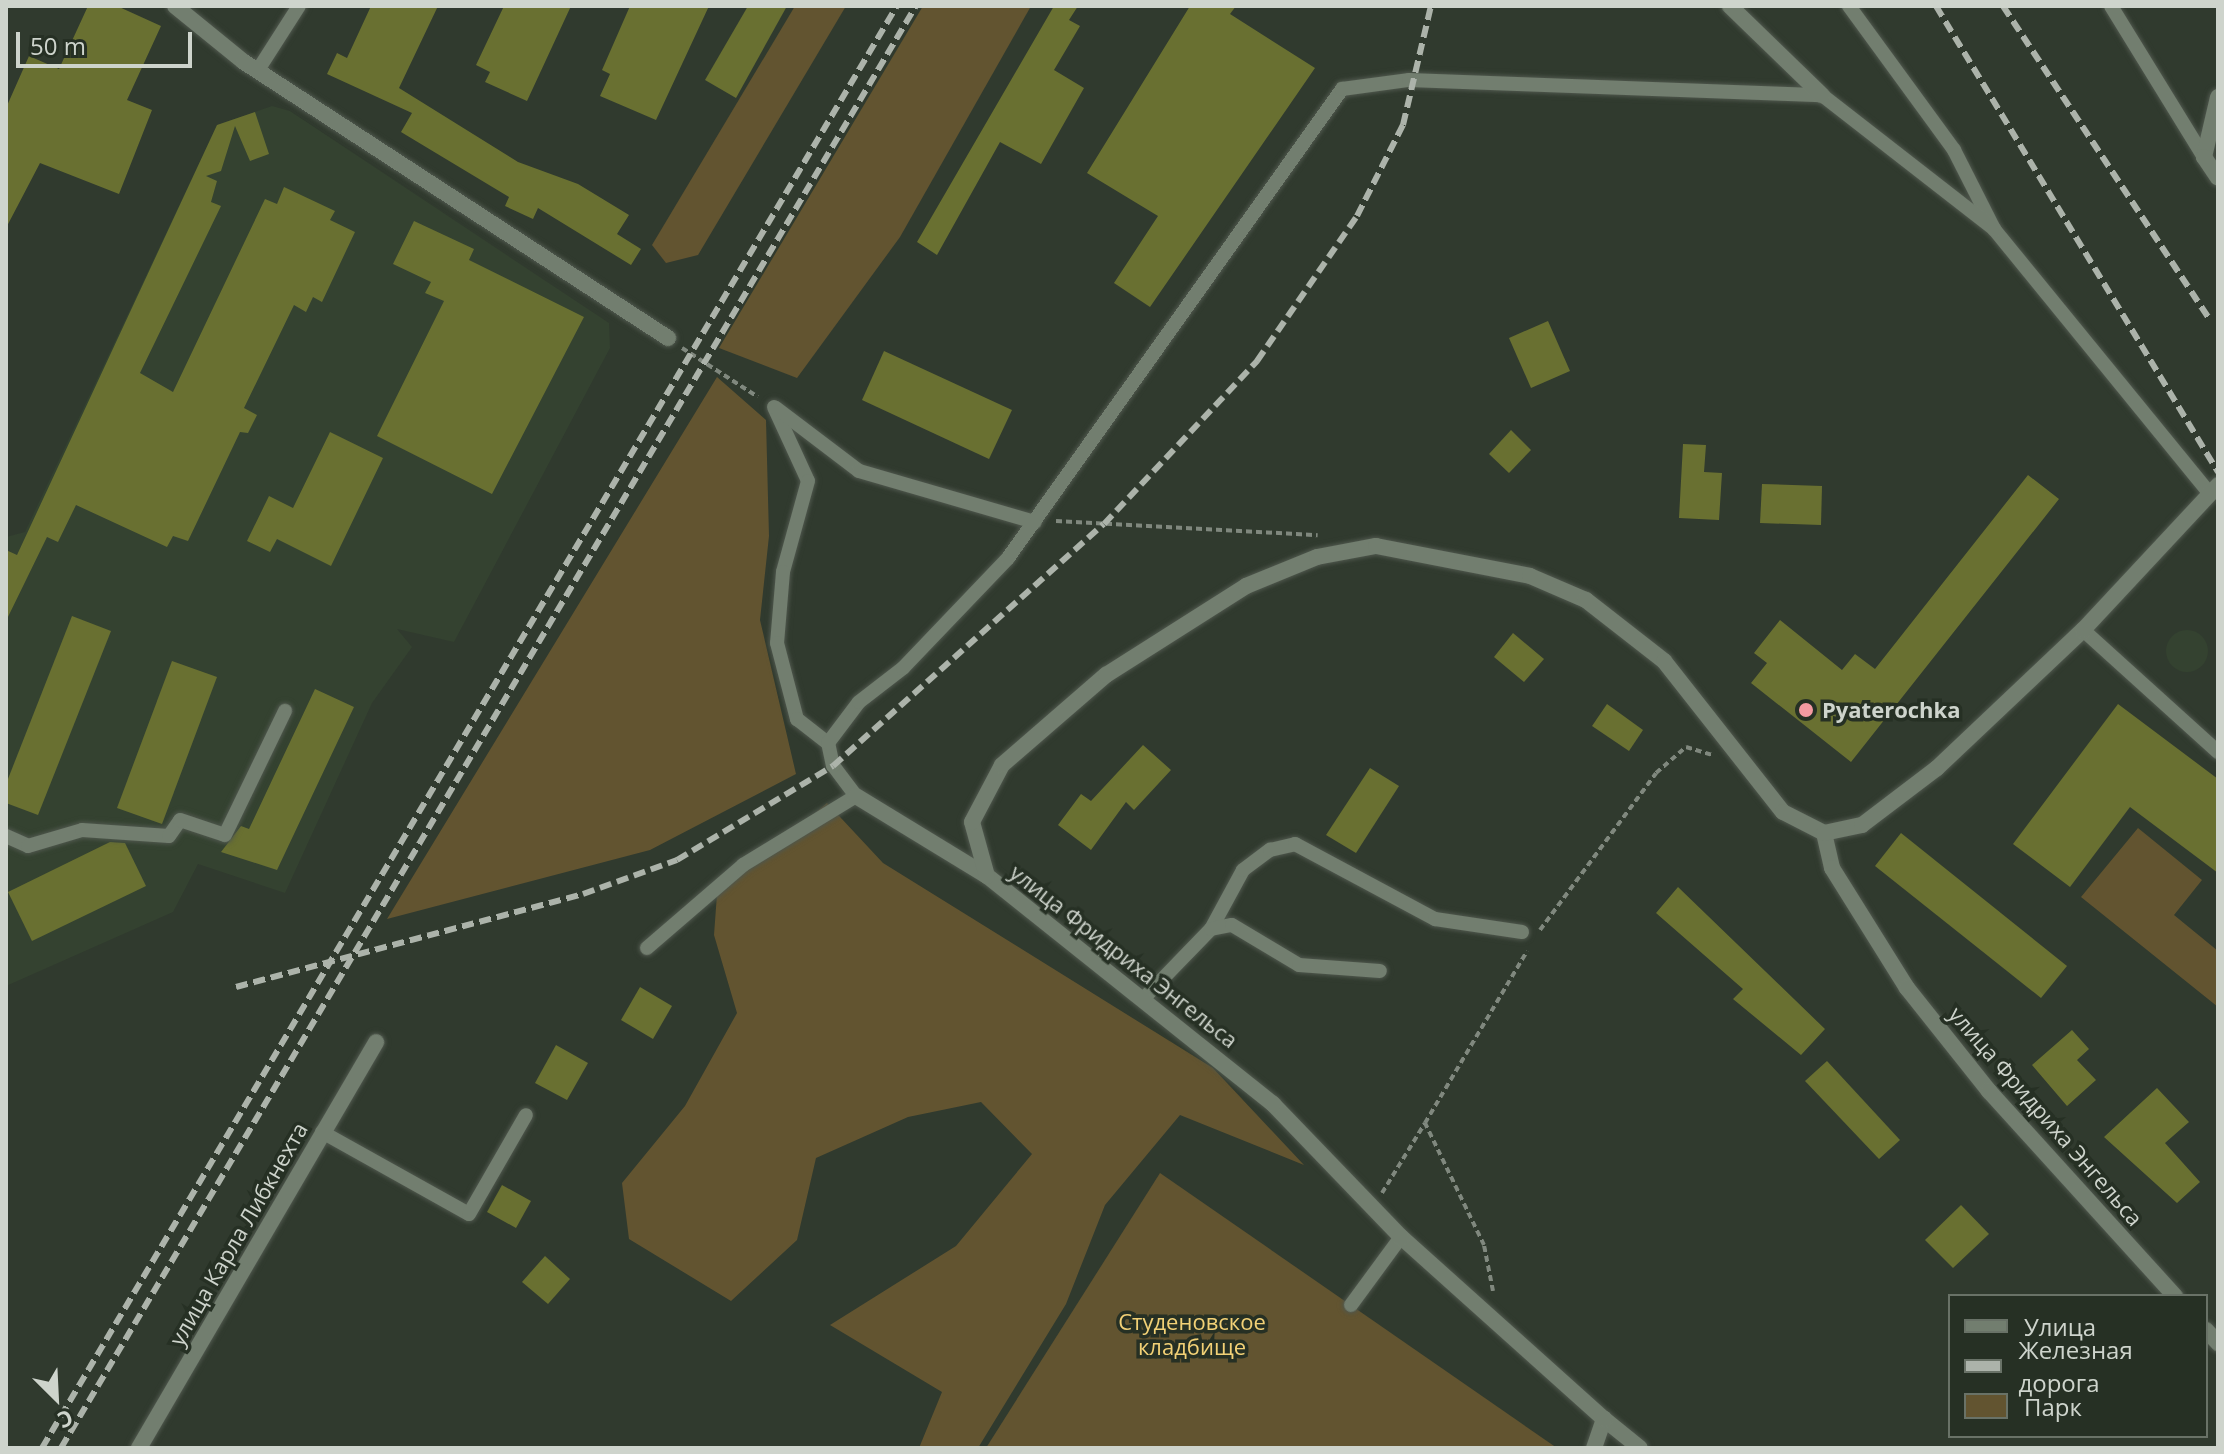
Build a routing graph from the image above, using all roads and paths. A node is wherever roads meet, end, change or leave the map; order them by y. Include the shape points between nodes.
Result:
1 (175, 6) edge
2 (299, 6) edge
3 (1730, 6) edge
4 (1849, 6) edge
5 (2111, 6) edge
6 (258, 70) junction
7 (1822, 95) junction
8 (2218, 97) edge
9 (2204, 157) junction
10 (2218, 178) edge
11 (1994, 229) junction
12 (668, 338) joint
13 (774, 407) junction
14 (2214, 489) edge
15 (1035, 522) junction
16 (1325, 535) dead end
17 (2083, 630) junction
18 (285, 711) dead end
19 (828, 743) junction
20 (2218, 752) edge
21 (1742, 764) junction
22 (856, 796) junction
23 (1824, 833) junction
24 (6, 836) edge
25 (987, 876) junction
26 (1211, 929) junction
27 (1522, 932) dead end
28 (647, 948) dead end
29 (1380, 971) dead end
30 (1146, 996) junction
31 (376, 1042) dead end
32 (526, 1115) dead end
33 (1425, 1123) junction
34 (322, 1132) junction
35 (1373, 1206) junction
36 (1401, 1237) junction
37 (2173, 1294) edge
38 (1351, 1305) dead end
39 (1500, 1326) junction
40 (1604, 1419) junction
41 (139, 1448) edge
42 (1594, 1448) edge
43 (1640, 1448) edge

1 - 6 street
2 - 6 lane
3 - 7 street
4 - 11 lane via 1954,150
5 - 9 lane
6 - 12 street
7 - 11 lane
7 - 15 lane via 1409,80 1342,89
8 - 9 street
9 - 10 street
11 - 14 lane
12 - 13 path
13 - 15 lane via 859,471
13 - 19 lane via 808,481 783,572 777,643 797,719
14 - 17 street
15 - 16 path
15 - 19 lane via 982,589 859,702
17 - 20 lane
17 - 23 street via 1937,768 1862,825
18 - 24 lane via 225,835 180,820 169,836 82,830 28,846
19 - 22 lane via 833,766
21 - 23 street, улица Фридриха Энгельса via 1783,812
21 - 25 street, улица Фридриха Энгельса via 1664,661 1586,600 1530,576 1376,546 1317,557 1246,586 1106,675 1002,765 972,822
21 - 33 path via 1686,747 1656,773 1563,894
22 - 25 street
22 - 28 lane via 743,865
23 - 37 street, улица Фридриха Энгельса via 1832,868 1907,988 1989,1091
25 - 30 street, улица Фридриха Энгельса
26 - 27 lane via 1243,870 1270,850 1295,844 1435,919
26 - 29 lane via 1232,925 1299,965
26 - 30 lane
30 - 35 street, улица Фридриха Энгельса via 1273,1104
31 - 34 street, улица Карла Либкнехта
32 - 34 lane via 469,1214
33 - 35 path
33 - 39 path via 1484,1245
34 - 41 street, улица Карла Либкнехта
35 - 36 street, улица Фридриха Энгельса
36 - 38 lane
36 - 39 street, улица Фридриха Энгельса
39 - 40 street, улица Фридриха Энгельса
40 - 42 street
40 - 43 street, улица Фридриха Энгельса

